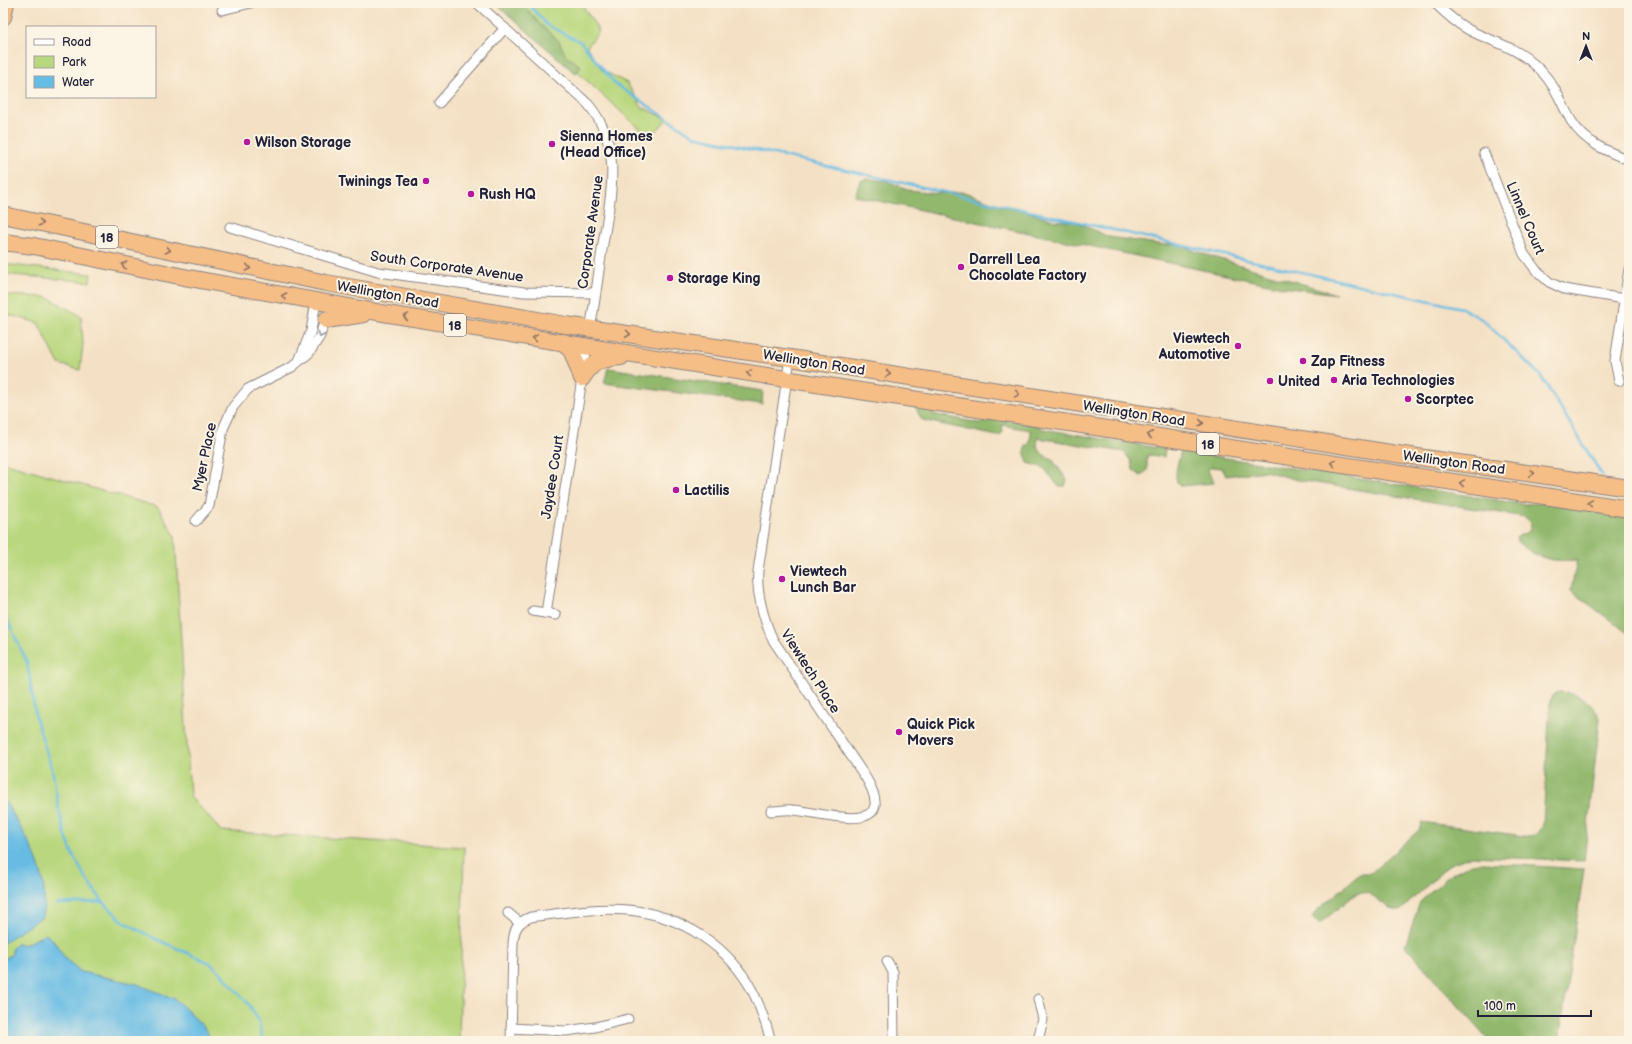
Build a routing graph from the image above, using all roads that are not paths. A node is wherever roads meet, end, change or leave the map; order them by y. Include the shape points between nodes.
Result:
1 (6, 3) edge
2 (251, 3) edge
3 (477, 3) edge
4 (1435, 3) edge
5 (222, 10) dead end
6 (3, 17) edge
7 (505, 28) junction
8 (439, 103) dead end
9 (1484, 153) dead end
10 (1619, 156) junction
11 (1629, 156) edge
12 (1629, 160) edge
13 (3, 215) edge
14 (230, 227) dead end
15 (3, 242) edge
16 (34, 246) junction
17 (3, 250) edge
18 (1629, 269) edge
19 (326, 283) junction
20 (596, 293) junction
21 (1624, 298) junction
22 (323, 303) junction
23 (388, 314) junction
24 (326, 320) junction
25 (590, 329) junction
26 (564, 342) junction
27 (587, 346) junction
28 (639, 355) junction
29 (790, 358) junction
30 (299, 361) junction
31 (582, 378) junction
32 (787, 378) junction
33 (1619, 382) dead end
34 (1177, 420) junction
35 (1224, 427) junction
36 (1174, 439) junction
37 (1226, 447) junction
38 (1629, 488) edge
39 (1629, 509) edge
40 (196, 521) dead end
41 (533, 611) dead end
42 (546, 613) junction
43 (556, 615) dead end
44 (771, 812) dead end
45 (508, 913) dead end
46 (520, 923) junction
47 (887, 961) dead end
48 (1038, 999) dead end
49 (628, 1018) dead end
50 (511, 1028) junction
51 (511, 1041) edge
52 (771, 1041) edge
53 (894, 1041) edge
54 (1038, 1041) edge

1 - 6 highway
2 - 5 street
3 - 7 street, Corporate Avenue
4 - 10 street via 1466,28 1527,58 1551,83 1569,118 1579,131 1593,144
7 - 8 street
7 - 20 street, Corporate Avenue via 588,104 597,114 607,134 612,157 612,183
9 - 21 street, Linnel Court via 1524,254 1536,270 1549,282 1564,289
10 - 11 street
10 - 12 street
13 -> 19 highway, Wellington Road / 18
14 - 20 street, South Corporate Avenue via 378,272 524,292
15 - 16 highway, Wellington Road / 18
16 - 17 highway
22 -> 16 highway, Wellington Road / 18
18 - 21 street
19 - 22 highway
19 - 25 highway, Wellington Road / 18
20 - 25 street, Corporate Avenue
21 - 33 street via 1615,361
22 - 23 highway, Wellington Road / 18
22 - 24 street via 327,309
22 - 30 street via 315,307 311,331
23 - 24 highway via 367,314
26 -> 23 highway, Wellington Road / 18
24 -> 30 street, Myer Place via 316,344 310,353
25 - 27 highway
25 -> 29 highway, Wellington Road / 18
26 - 27 highway, Wellington Road / 18
26 - 31 highway via 572,352
27 - 28 highway, Wellington Road / 18
27 - 31 street, Jaydee Court
28 - 31 highway via 598,361 590,366
32 -> 28 highway, Wellington Road / 18
29 - 32 street, Viewtech Place
29 -> 34 highway, Wellington Road / 18
30 - 40 street, Myer Place via 248,390 233,407 223,429 209,506
31 - 42 street, Jaydee Court
36 -> 32 highway, Wellington Road / 18
32 - 44 street, Viewtech Place via 758,571 759,593 773,640 866,778 873,792 875,807 869,815 855,818 790,809
34 -> 35 highway, Wellington Road / 18
34 - 36 highway
35 - 37 highway
35 -> 38 highway, Wellington Road / 18
36 - 37 highway, Wellington Road / 18
39 -> 37 highway, Wellington Road / 18
41 - 42 street
42 - 43 street
45 - 46 street
46 - 50 street via 514,930 513,940
46 - 52 street via 536,916 605,910 654,914 678,922 707,939 738,969 762,1012
47 - 53 street via 893,972
48 - 54 street via 1043,1019
49 - 50 street via 595,1027 566,1030
50 - 51 street

